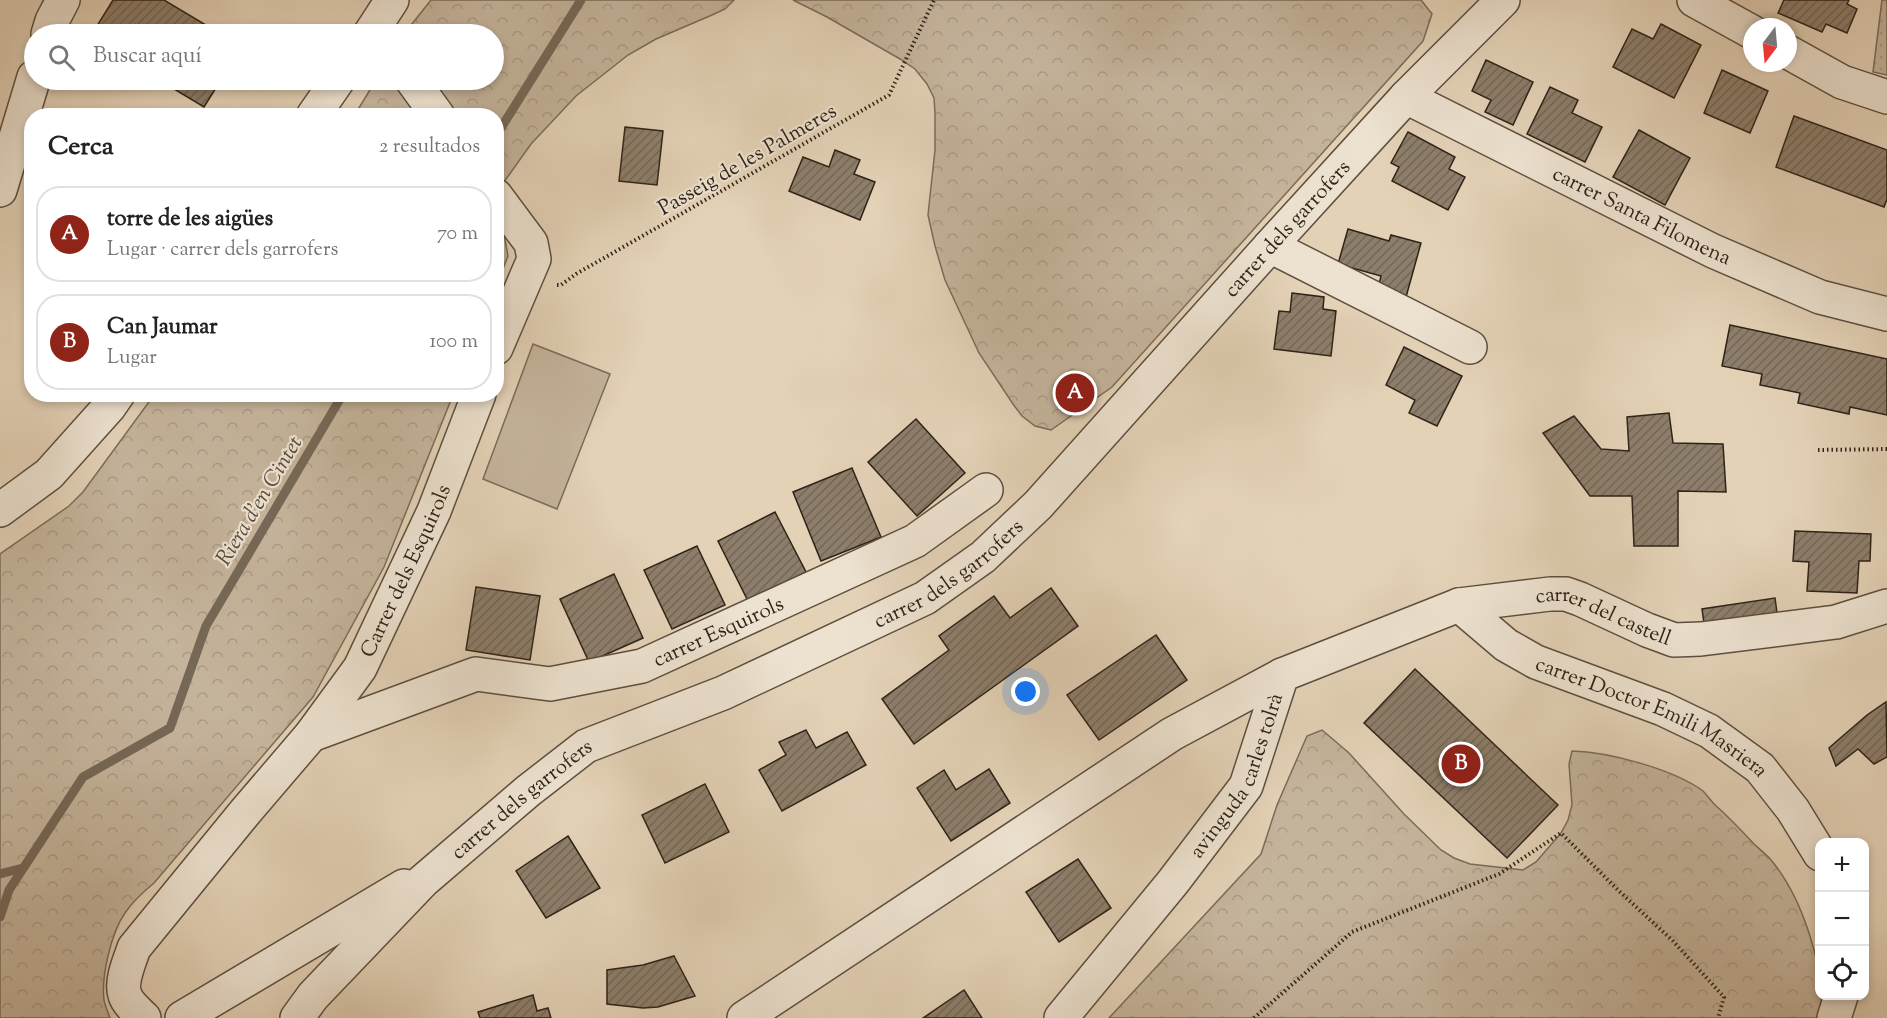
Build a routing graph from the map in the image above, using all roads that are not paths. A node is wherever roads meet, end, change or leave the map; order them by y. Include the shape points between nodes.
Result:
1 (63, 0) edge
2 (392, 0) edge
3 (1503, 0) edge
4 (1694, 0) edge
5 (51, 24) edge
6 (378, 24) edge
7 (1743, 27) edge
8 (1797, 57) edge
9 (30, 90) edge
10 (331, 90) edge
11 (419, 90) edge
12 (1406, 97) junction
13 (1887, 97) edge
14 (24, 108) edge
15 (319, 108) edge
16 (432, 108) edge
17 (24, 110) edge
18 (0, 190) edge
19 (504, 207) edge
20 (1270, 246) junction
21 (1887, 314) edge
22 (504, 329) edge
23 (1470, 347) dead end
24 (112, 402) edge
25 (476, 402) edge
26 (986, 490) dead end
27 (0, 510) edge
28 (1459, 605) junction
29 (1887, 606) edge
30 (1282, 675) junction
31 (426, 693) joint
32 (311, 735) junction
33 (1815, 846) edge
34 (452, 857) junction
35 (1840, 1000) edge
36 (144, 1018) edge
37 (182, 1018) edge
38 (297, 1018) edge
39 (744, 1018) edge
40 (1061, 1018) edge
41 (1834, 1018) edge

1 - 5 street
2 - 6 street
3 - 12 street, carrer dels garrofers
4 - 7 street
8 - 13 street via 1842,82
9 - 14 street
10 - 15 street
11 - 16 street
12 - 20 street, carrer dels garrofers
12 - 21 street, carrer Santa Filomena via 1713,251 1820,297
17 - 18 street
19 - 22 street via 531,243 534,259
20 - 23 street
20 - 34 street, carrer dels garrofers via 1038,505 982,557 925,598 723,693 586,746
24 - 27 street via 49,474
25 - 32 street, Carrer dels Esquirols via 434,511 360,668
26 - 31 street, carrer Esquirols via 915,541 642,666 550,684 476,674
28 - 29 street, carrer del castell via 1566,594 1674,639 1836,622
28 - 30 street, avinguda carles tolrà
28 - 33 street, carrer Doctor Emili Masriera via 1506,645 1536,662 1709,731 1760,768
30 - 39 street via 1172,734
30 - 40 street, avinguda carles tolrà via 1246,786
31 - 32 street, Carrer dels Esquirols
32 - 36 street, Carrer dels Esquirols via 134,948 124,994
34 - 37 street
34 - 38 street, carrer dels garrofers via 423,881 313,996
35 - 41 street

